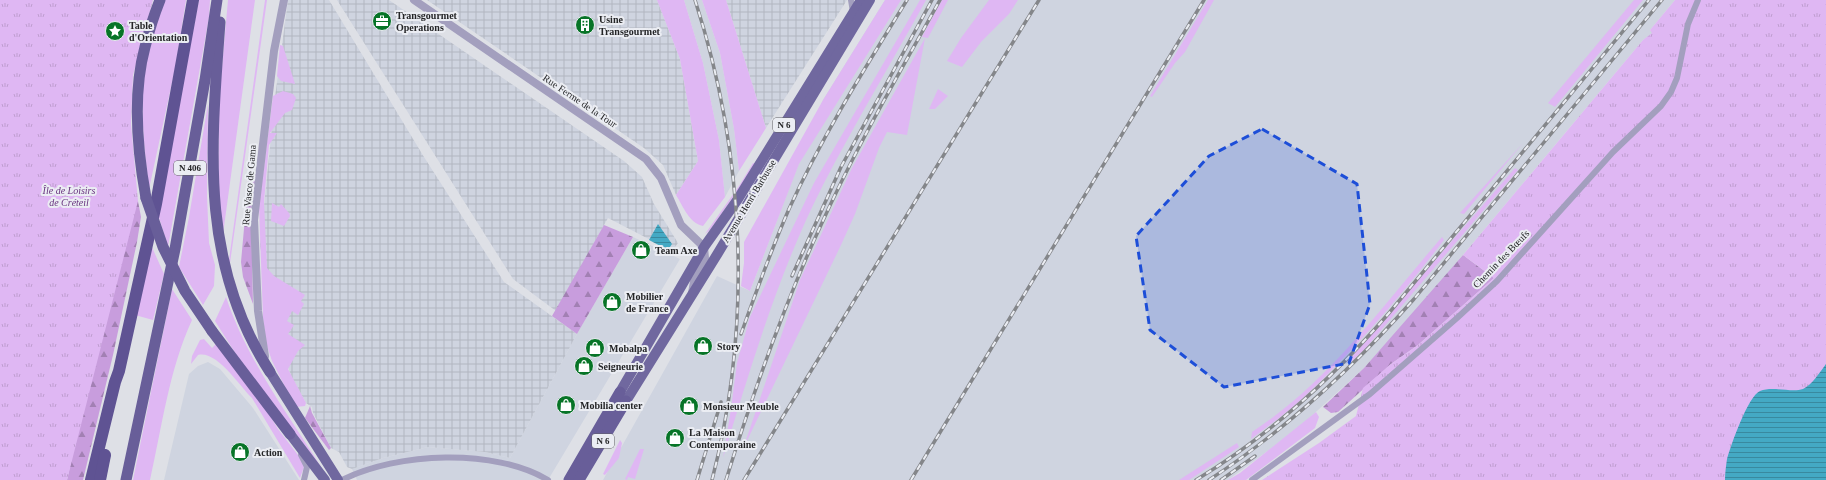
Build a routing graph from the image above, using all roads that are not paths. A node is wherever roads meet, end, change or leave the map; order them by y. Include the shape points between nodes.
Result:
1 (193, 0) edge
2 (217, 0) edge
3 (221, 0) edge
4 (284, 0) edge
5 (414, 0) edge
6 (851, 0) edge
7 (861, 0) edge
8 (870, 0) edge
9 (1698, 0) edge
10 (159, 1) edge
11 (853, 13) junction
12 (704, 247) junction
13 (692, 295) junction
14 (156, 335) junction
15 (119, 371) junction
16 (270, 372) junction
17 (623, 397) junction
18 (290, 434) junction
19 (578, 463) junction
20 (91, 480) edge
21 (100, 480) edge
22 (121, 480) edge
23 (126, 480) edge
24 (304, 480) edge
25 (325, 480) edge
26 (338, 480) edge
27 (342, 480) edge
28 (548, 480) edge
29 (562, 480) edge
30 (569, 480) edge
31 (579, 480) edge
32 (1252, 480) edge

1 - 15 highway, N 406 via 157,197
2 - 14 highway, N 406 via 177,241
3 - 16 highway via 213,172 216,223 223,263 243,322
4 - 16 street, Rue Vasco de Gama via 274,51 254,220 258,311 263,351
5 - 12 street, Rue Ferme de la Tour via 646,159 661,178 681,225
6 - 11 street
7 - 11 main road, Avenue Henri Barbusse / N 6
8 - 13 main road, Avenue Henri Barbusse / N 6
9 - 32 street, Chemin des Bœufs via 1688,24 1677,78 1661,106 1613,152 1518,259 1463,312 1370,394
10 - 18 highway, bridge via 144,48 139,83 137,127 146,198 163,247 185,291
11 - 12 main road, Avenue Henri Barbusse / N 6 via 738,199
12 - 13 street via 705,258 695,276
12 - 17 main road, Avenue Henri Barbusse / N 6
13 - 17 main road, Avenue Henri Barbusse / N 6
14 - 22 highway, N 406
14 - 23 highway
15 - 20 highway, N 406
15 - 21 highway via 119,384
16 - 26 main road
17 - 19 highway, N 6
17 - 31 highway, N 6
18 - 24 street via 306,463
18 - 25 main road
19 - 29 highway
19 - 30 highway, N 6
27 - 28 street via 408,460 445,457 486,460 537,474

